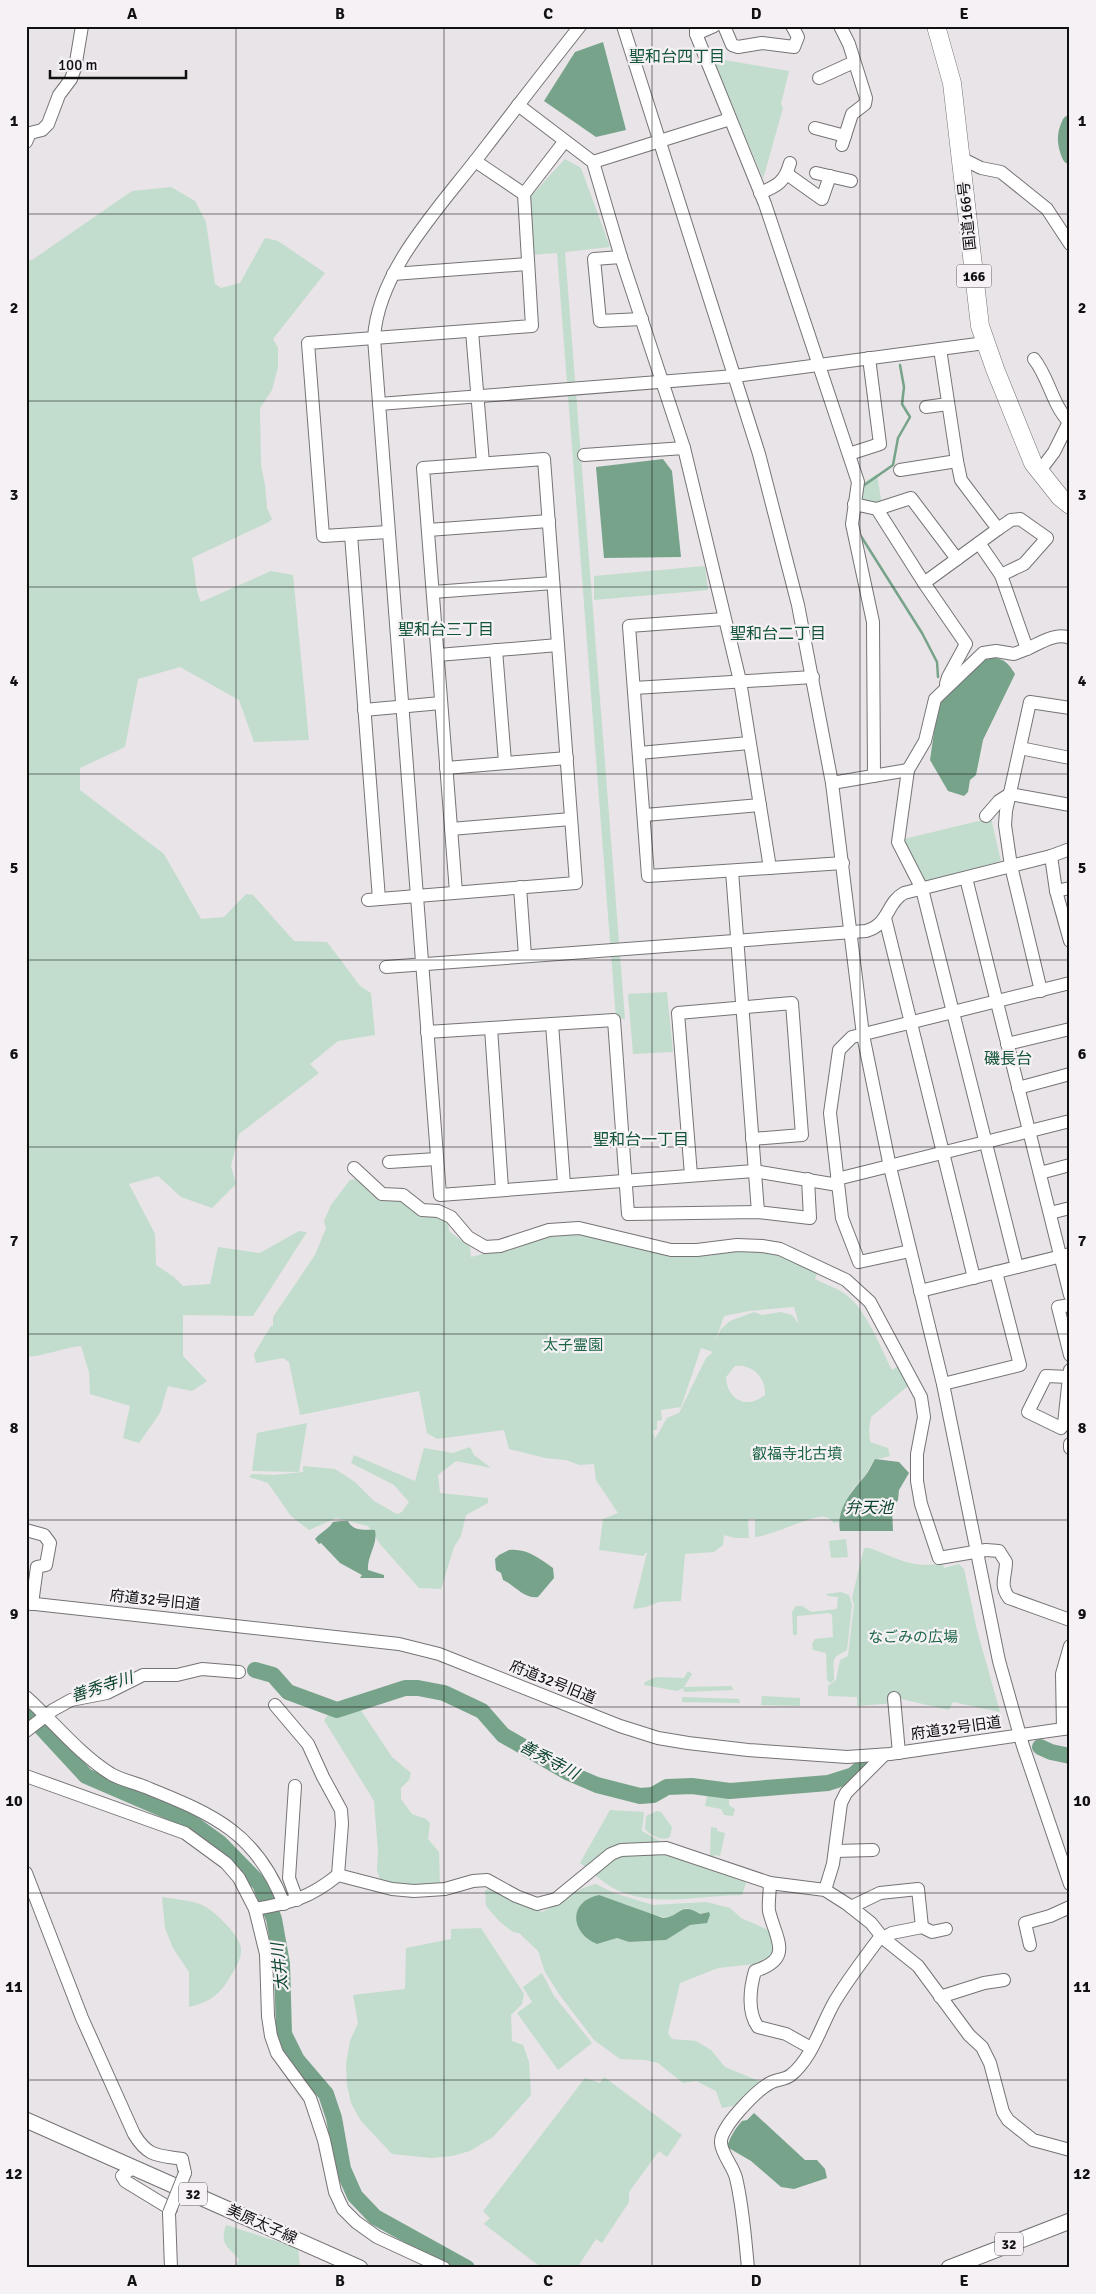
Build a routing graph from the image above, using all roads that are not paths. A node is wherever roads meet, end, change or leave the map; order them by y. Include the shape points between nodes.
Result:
1 (82, 26) edge
2 (580, 26) edge
3 (623, 26) edge
4 (714, 26) edge
5 (724, 26) edge
6 (792, 26) edge
7 (840, 26) edge
8 (936, 26) edge
9 (696, 30) edge
10 (854, 62) junction
11 (819, 78) dead end
12 (518, 105) junction
13 (730, 119) junction
14 (814, 128) dead end
15 (660, 140) junction
16 (26, 142) edge
17 (564, 142) junction
18 (961, 158) junction
19 (475, 161) junction
20 (592, 162) junction
21 (816, 174) dead end
22 (830, 176) junction
23 (851, 180) dead end
24 (760, 193) junction
25 (524, 194) junction
26 (1070, 244) edge
27 (621, 256) junction
28 (528, 264) junction
29 (393, 274) junction
30 (642, 319) junction
31 (472, 331) junction
32 (374, 338) junction
33 (985, 343) junction
34 (940, 349) junction
35 (869, 358) junction
36 (1034, 359) dead end
37 (818, 365) junction
38 (735, 376) junction
39 (662, 382) junction
40 (477, 396) junction
41 (379, 404) junction
42 (948, 404) junction
43 (926, 408) dead end
44 (1069, 421) edge
45 (684, 448) junction
46 (849, 454) junction
47 (584, 455) dead end
48 (957, 461) junction
49 (483, 463) junction
50 (907, 466) dead end
51 (1039, 472) junction
52 (1070, 505) edge
53 (866, 507) junction
54 (549, 521) junction
55 (998, 529) junction
56 (428, 530) junction
57 (388, 532) junction
58 (351, 535) junction
59 (980, 543) junction
60 (957, 559) junction
61 (1002, 574) junction
62 (553, 583) junction
63 (924, 583) junction
64 (433, 592) junction
65 (724, 619) junction
66 (1070, 638) edge
67 (558, 645) junction
68 (1028, 649) junction
69 (496, 650) junction
70 (438, 654) junction
71 (813, 677) junction
72 (740, 681) junction
73 (634, 688) junction
74 (946, 688) junction
75 (441, 703) junction
76 (401, 707) junction
77 (1070, 708) edge
78 (364, 710) junction
79 (749, 743) junction
80 (1020, 748) junction
81 (639, 753) junction
82 (566, 758) junction
83 (1070, 758) edge
84 (505, 762) junction
85 (446, 768) junction
86 (908, 770) junction
87 (874, 776) junction
88 (832, 783) junction
89 (1010, 794) junction
90 (760, 805) junction
91 (1070, 806) edge
92 (645, 815) junction
93 (986, 816) dead end
94 (571, 819) junction
95 (451, 829) junction
96 (1070, 849) edge
97 (1051, 856) junction
98 (843, 863) junction
99 (1010, 866) junction
100 (770, 868) junction
101 (732, 871) junction
102 (966, 878) junction
103 (520, 887) junction
104 (1070, 888) edge
105 (922, 889) junction
106 (1056, 891) junction
107 (456, 892) junction
108 (416, 896) junction
109 (885, 918) junction
110 (850, 932) junction
111 (1069, 938) edge
112 (737, 939) junction
113 (525, 956) junction
114 (422, 964) junction
115 (386, 966) dead end
116 (1070, 983) edge
117 (1041, 991) junction
118 (997, 1002) junction
119 (742, 1008) junction
120 (953, 1013) junction
121 (552, 1024) junction
122 (910, 1024) junction
123 (492, 1028) junction
124 (1070, 1029) edge
125 (428, 1032) junction
126 (864, 1035) junction
127 (1007, 1044) junction
128 (1070, 1074) edge
129 (1018, 1088) junction
130 (1070, 1121) edge
131 (1030, 1132) junction
132 (752, 1139) junction
133 (985, 1143) junction
134 (942, 1154) junction
135 (437, 1159) junction
136 (389, 1162) dead end
137 (1070, 1165) edge
138 (890, 1167) junction
139 (354, 1168) dead end
140 (754, 1171) junction
141 (1040, 1173) junction
142 (691, 1175) junction
143 (808, 1179) junction
144 (626, 1180) junction
145 (837, 1182) junction
146 (564, 1184) junction
147 (502, 1189) junction
148 (440, 1195) junction
149 (1070, 1208) edge
150 (438, 1211) junction
151 (758, 1212) junction
152 (1050, 1212) junction
153 (910, 1251) junction
154 (1065, 1255) edge
155 (1017, 1267) junction
156 (996, 1272) junction
157 (974, 1278) junction
158 (920, 1291) junction
159 (1070, 1295) edge
160 (1070, 1305) edge
161 (1069, 1351) edge
162 (943, 1384) junction
163 (1070, 1444) edge
164 (1070, 1448) edge
165 (26, 1530) edge
166 (975, 1551) junction
167 (29, 1604) edge
168 (1070, 1620) edge
169 (1070, 1646) edge
170 (238, 1672) dead end
171 (26, 1697) edge
172 (894, 1698) dead end
173 (275, 1705) dead end
174 (45, 1717) junction
175 (1066, 1729) edge
176 (27, 1730) edge
177 (1020, 1734) junction
178 (899, 1753) junction
179 (884, 1755) junction
180 (26, 1776) edge
181 (295, 1786) dead end
182 (873, 1850) dead end
183 (835, 1851) junction
184 (26, 1873) edge
185 (338, 1875) junction
186 (770, 1883) junction
187 (1070, 1884) edge
188 (825, 1890) junction
189 (288, 1902) junction
190 (851, 1907) junction
191 (1070, 1907) edge
192 (257, 1909) junction
193 (922, 1927) junction
194 (946, 1929) dead end
195 (882, 1937) junction
196 (1030, 1945) dead end
197 (1004, 1980) dead end
198 (940, 1997) junction
199 (811, 2048) junction
200 (26, 2120) edge
201 (1070, 2150) edge
202 (132, 2168) junction
203 (170, 2211) junction
204 (1070, 2221) edge
205 (171, 2268) edge
206 (360, 2268) edge
207 (444, 2268) edge
208 (748, 2268) edge
209 (949, 2268) edge

1 - 16 street via 71,79 59,95 48,124 42,130 30,133
2 - 12 street
3 - 15 street
4 - 9 street
5 - 6 street via 732,45 738,47 762,43 794,47 798,37
7 - 10 street
8 - 18 highway, 国道166号 / 166 via 951,77
9 - 13 street
10 - 11 street
10 - 14 street via 866,98 852,114 844,141
12 - 17 street
12 - 19 street
13 - 15 street
13 - 24 street
15 - 20 street
15 - 38 street
17 - 20 street
17 - 25 street
18 - 26 street via 981,168 1001,172 1047,209
18 - 33 highway, 国道166号 / 166 via 979,318
19 - 25 street
19 - 29 street via 410,246
20 - 27 street
21 - 22 street
22 - 23 street
22 - 24 street via 822,199 788,168 776,186
24 - 37 street
25 - 28 street
27 - 30 street
27 - 30 street via 594,259 600,321
28 - 29 street
28 - 31 street via 532,326
29 - 32 street via 378,312
30 - 39 street
31 - 32 street
31 - 40 street
32 - 41 street
32 - 58 street via 308,343 323,536
33 - 34 street
33 - 51 highway, 国道166号 / 166 via 1017,427
34 - 35 street
34 - 42 street
35 - 37 street
35 - 46 street via 880,444
36 - 44 street
37 - 38 street
37 - 46 street
38 - 39 street
38 - 71 street via 778,524
39 - 40 street
39 - 45 street
40 - 41 street
40 - 49 street
41 - 57 street
42 - 43 street
42 - 48 street
44 - 51 street via 1054,452
45 - 47 street
45 - 65 street
46 - 53 street
48 - 50 street
48 - 55 street via 962,480
49 - 54 street via 544,459
49 - 56 street via 423,468
51 - 52 highway, 国道166号 / 166
53 - 60 street via 911,498
53 - 63 street
53 - 87 street via 852,524 873,622
54 - 56 street
54 - 62 street
55 - 59 street
55 - 61 street via 1011,520 1020,519 1047,538 1024,564
56 - 64 street
57 - 58 street
57 - 76 street
58 - 78 street
59 - 60 street
59 - 61 street
60 - 63 street
61 - 68 street
62 - 64 street
62 - 67 street
63 - 74 street via 966,644 948,677
64 - 70 street
65 - 72 street
65 - 73 street via 629,626
66 - 68 street via 1057,636
67 - 69 street
67 - 82 street
68 - 74 street via 1014,654 996,650 983,653
69 - 70 street
69 - 84 street
70 - 75 street
71 - 72 street
71 - 88 street
72 - 73 street
72 - 79 street
73 - 81 street
74 - 86 street via 935,699 925,741
75 - 76 street
75 - 85 street
76 - 78 street
76 - 108 street
77 - 80 street via 1030,702
78 - 108 street via 374,899
79 - 81 street
79 - 90 street
80 - 83 street
80 - 89 street
81 - 92 street
82 - 84 street
82 - 94 street
84 - 85 street
85 - 95 street
86 - 87 street
86 - 105 street via 898,842
87 - 88 street
88 - 98 street
89 - 91 street
89 - 93 street
89 - 99 street via 1005,825
90 - 92 street
90 - 100 street
92 - 101 street via 648,876
94 - 95 street
94 - 103 street via 576,883
95 - 107 street
96 - 97 street
97 - 99 street
97 - 106 street
98 - 100 street
98 - 110 street
99 - 102 street
99 - 117 street
100 - 101 street
101 - 112 street
102 - 105 street
102 - 118 street
103 - 107 street
103 - 113 street
104 - 106 street
105 - 109 street via 901,895
105 - 120 street
106 - 111 street
107 - 108 street
108 - 114 street
109 - 110 street via 872,929
109 - 122 street
110 - 112 street
110 - 126 street
112 - 113 street
112 - 119 street
113 - 114 street
114 - 115 street
114 - 125 street
116 - 117 street
117 - 118 street
118 - 120 street
118 - 127 street
119 - 132 street
119 - 132 street via 792,1003 801,1116 802,1135
119 - 142 street via 678,1013
120 - 122 street
120 - 133 street
121 - 123 street
121 - 144 street via 614,1020
121 - 146 street
122 - 126 street
122 - 134 street
123 - 125 street
123 - 147 street
124 - 127 street
125 - 135 street
126 - 138 street
126 - 145 street via 852,1037 840,1050 830,1113
127 - 129 street
128 - 129 street
129 - 131 street
130 - 131 street
131 - 133 street
131 - 141 street
132 - 140 street
133 - 134 street
133 - 155 street
134 - 138 street
134 - 157 street
135 - 136 street
135 - 148 street
137 - 141 street
138 - 145 street
138 - 153 street
139 - 150 street via 382,1194 403,1195 422,1210
140 - 142 street
140 - 143 street
140 - 151 street
141 - 152 street
142 - 144 street
143 - 145 street
143 - 151 street via 810,1218
144 - 146 street
144 - 151 street via 628,1214
145 - 153 street via 842,1218 859,1262
146 - 147 street
147 - 148 street
148 - 150 street
149 - 152 street
150 - 166 street via 451,1217 468,1237 485,1247 500,1246 559,1228 585,1228 671,1250 737,1245 780,1249 846,1280 870,1302 921,1397 924,1417 917,1454 917,1481 939,1558
152 - 154 street
153 - 158 street
154 - 155 street
154 - 159 street
155 - 156 street
156 - 157 street
156 - 162 street via 1020,1365
157 - 158 street
158 - 162 street
160 - 161 street via 1058,1308
162 - 166 street
163 - 164 street
165 - 167 street via 44,1535 50,1543 46,1565 37,1567
166 - 168 street via 992,1549 1003,1556 1006,1566 1003,1585 1012,1600
166 - 177 street via 999,1661
167 - 179 street, 府道32号旧道 via 399,1644 434,1652 658,1738 748,1750
169 - 175 street via 1062,1674
170 - 174 street via 202,1669 177,1675 143,1675 107,1693 71,1700
171 - 174 street
172 - 178 street
173 - 185 street via 308,1744 341,1810
174 - 176 street
174 - 189 street via 97,1765 114,1775 216,1817 258,1856
175 - 177 street, 府道32号旧道
177 - 178 street, 府道32号旧道
177 - 187 street
178 - 179 street, 府道32号旧道
179 - 183 street via 846,1793 838,1813
180 - 192 street via 185,1832 226,1862
181 - 189 street
182 - 183 street
183 - 188 street
184 - 203 street, bridge via 82,2018 134,2134 144,2149 182,2159 185,2173
185 - 186 street via 414,1892 487,1880 537,1904 556,1899 611,1854 621,1850 666,1848
185 - 189 street via 320,1890
186 - 188 street
186 - 199 street via 769,1910 780,1951 772,1964 755,1971 750,2007 752,2016 758,2027 786,2034
188 - 190 street
189 - 192 street
190 - 193 street via 880,1893 918,1889
190 - 195 street
191 - 196 street via 1025,1923
192 - 207 street via 266,1954 271,2036 277,2053 310,2098 324,2140 335,2192 343,2209 377,2236
193 - 194 street via 932,1932
193 - 195 street
195 - 198 street via 918,1966
195 - 199 street via 846,1983
197 - 198 street
198 - 201 street via 982,2047 990,2062 1008,2120 1033,2140
199 - 208 street via 803,2064 789,2077 771,2082 753,2097 722,2135 721,2143 737,2183
200 - 202 main road, 美原太子線 / 32
202 - 203 street via 122,2176 125,2181
202 - 206 main road, 美原太子線 / 32
203 - 205 street
204 - 209 main road, 32

